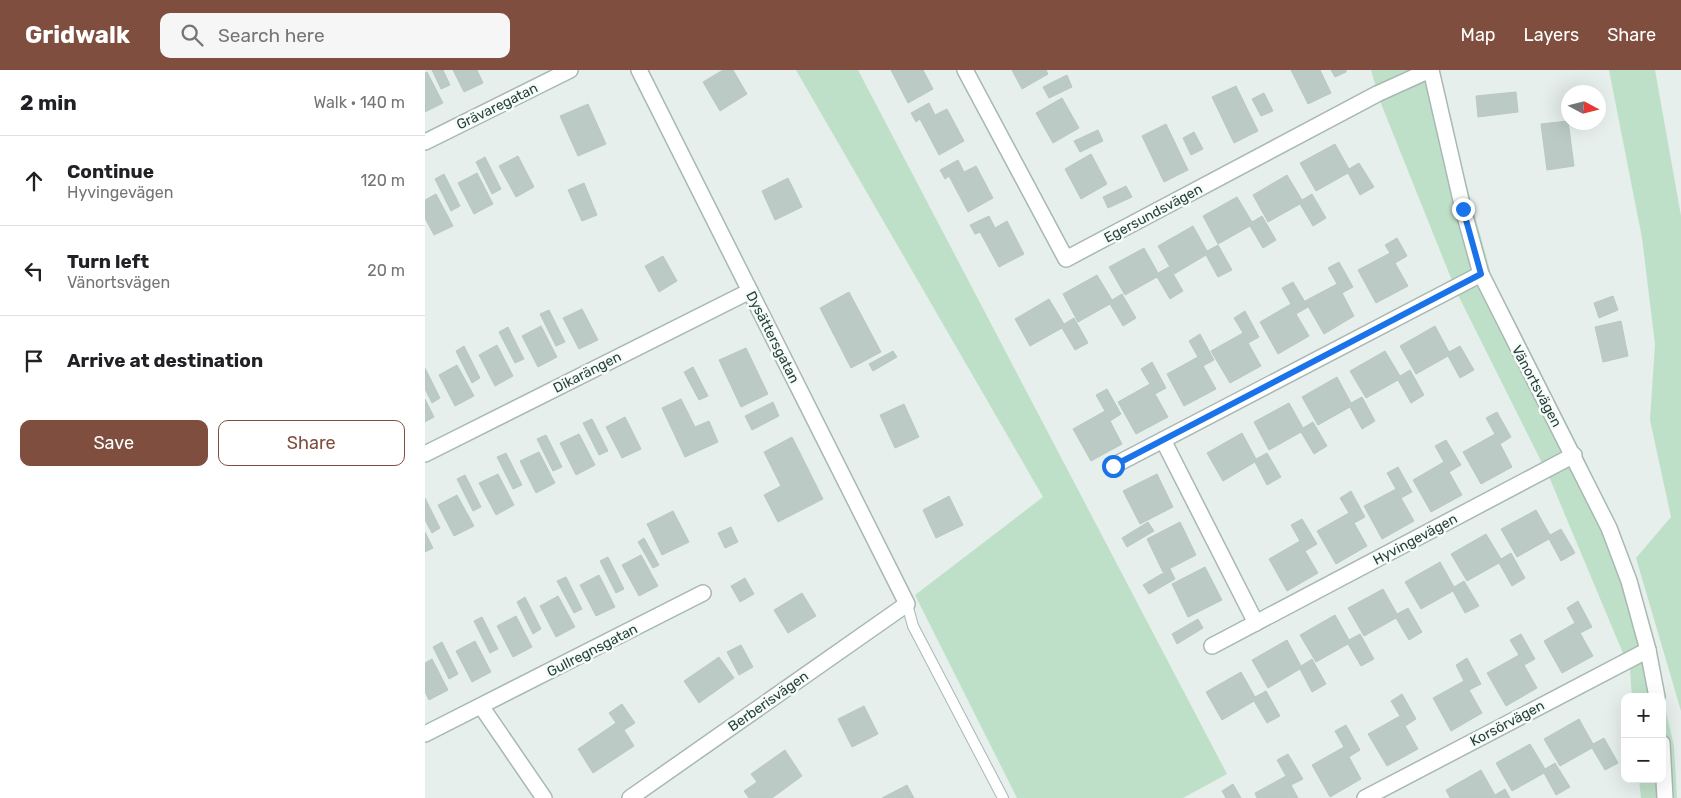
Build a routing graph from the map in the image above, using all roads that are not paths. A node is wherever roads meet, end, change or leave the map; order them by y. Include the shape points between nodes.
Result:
1 (570, 70) edge
2 (639, 70) edge
3 (965, 70) edge
4 (1431, 70) edge
5 (425, 142) edge
6 (1481, 274) junction
7 (749, 291) junction
8 (1163, 440) junction
9 (425, 454) edge
10 (1574, 455) junction
11 (1113, 466) dead end
12 (703, 594) dead end
13 (907, 604) junction
14 (1256, 623) junction
15 (1212, 646) dead end
16 (1648, 650) junction
17 (1656, 693) edge
18 (481, 706) junction
19 (425, 734) edge
20 (1664, 783) edge
21 (544, 798) edge
22 (630, 798) edge
23 (1003, 798) edge
24 (1365, 798) edge
25 (1665, 798) edge

1 - 5 street, Grävaregatan
2 - 7 street, Dysättersgatan
3 - 4 street, Egersundsvägen via 1066,259 1377,94
4 - 6 street, Vänortsvägen
6 - 8 street
6 - 10 street, Vänortsvägen
7 - 9 street, Dikarängen
7 - 13 street, Dysättersgatan
8 - 11 street
8 - 14 street
10 - 14 street, Hyvingevägen
10 - 16 street, Vänortsvägen via 1609,528 1629,581
12 - 18 street, Gullregnsgatan
13 - 22 street, Berberisvägen
13 - 23 lane via 913,626
14 - 15 street, Hyvingevägen
16 - 17 street, Vänortsvägen
16 - 24 street, Korsörvägen
18 - 19 street, Gullregnsgatan
18 - 21 street
20 - 25 street

